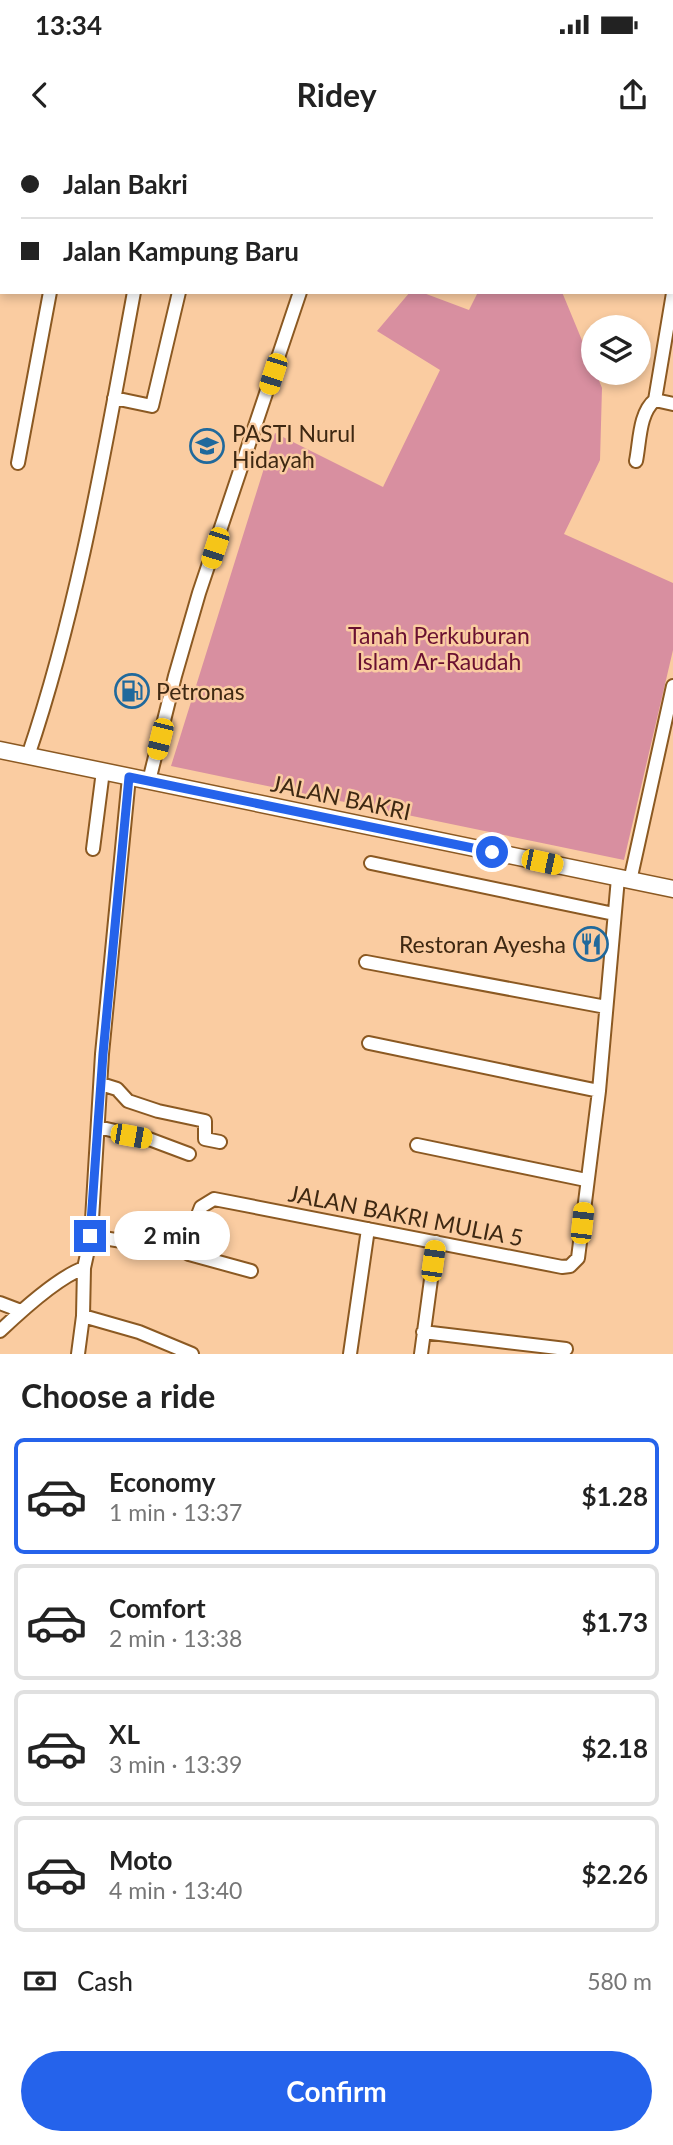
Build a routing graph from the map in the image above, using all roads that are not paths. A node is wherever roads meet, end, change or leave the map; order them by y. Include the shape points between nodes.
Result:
1 (50, 294) edge
2 (134, 294) edge
3 (179, 294) edge
4 (299, 294) edge
5 (673, 294) edge
6 (114, 398) junction
7 (655, 400) junction
8 (673, 404) edge
9 (636, 461) dead end
10 (18, 463) dead end
11 (673, 686) edge
12 (0, 750) edge
13 (28, 755) junction
14 (103, 771) junction
15 (129, 777) junction
16 (149, 781) junction
17 (93, 849) dead end
18 (371, 863) dead end
19 (624, 879) junction
20 (672, 885) edge
21 (614, 914) junction
22 (366, 962) dead end
23 (606, 1007) junction
24 (369, 1043) dead end
25 (101, 1084) junction
26 (599, 1091) junction
27 (98, 1128) junction
28 (220, 1142) dead end
29 (417, 1145) dead end
30 (189, 1154) dead end
31 (586, 1180) junction
32 (368, 1229) junction
33 (90, 1236) junction
34 (436, 1242) junction
35 (176, 1247) junction
36 (84, 1268) junction
37 (251, 1271) dead end
38 (0, 1303) edge
39 (21, 1311) junction
40 (83, 1317) junction
41 (0, 1331) edge
42 (423, 1332) junction
43 (566, 1349) dead end
44 (78, 1354) edge
45 (192, 1354) edge
46 (350, 1354) edge
47 (421, 1354) edge

1 - 10 street
2 - 6 street
3 - 6 street via 152,406
4 - 16 street via 200,593
5 - 7 street
6 - 13 street via 60,650
7 - 8 street
7 - 9 street via 644,414
11 - 19 street
12 - 13 main road, JALAN BAKRI
13 - 14 main road, JALAN BAKRI
14 - 15 main road, JALAN BAKRI
14 - 17 street
15 - 16 main road, JALAN BAKRI
15 - 25 street
16 - 19 main road, JALAN BAKRI
18 - 21 street
19 - 20 main road, JALAN BAKRI
19 - 21 street
21 - 23 street
22 - 23 street
23 - 26 street
24 - 26 street
25 - 27 street
25 - 28 street via 117,1089 128,1101 205,1121 205,1139
26 - 31 street
27 - 30 street
27 - 33 street
29 - 31 street
31 - 34 street, JALAN BAKRI MULIA 5 via 578,1258 570,1266
32 - 34 street, JALAN BAKRI MULIA 5
32 - 35 street, JALAN BAKRI MULIA 5 via 215,1199 204,1203 191,1233
32 - 46 street
33 - 35 street
33 - 36 street
34 - 42 street
35 - 37 street
36 - 39 street
36 - 40 street
38 - 39 street
39 - 41 street
40 - 44 street
40 - 45 street via 139,1332
42 - 43 street
42 - 47 street

